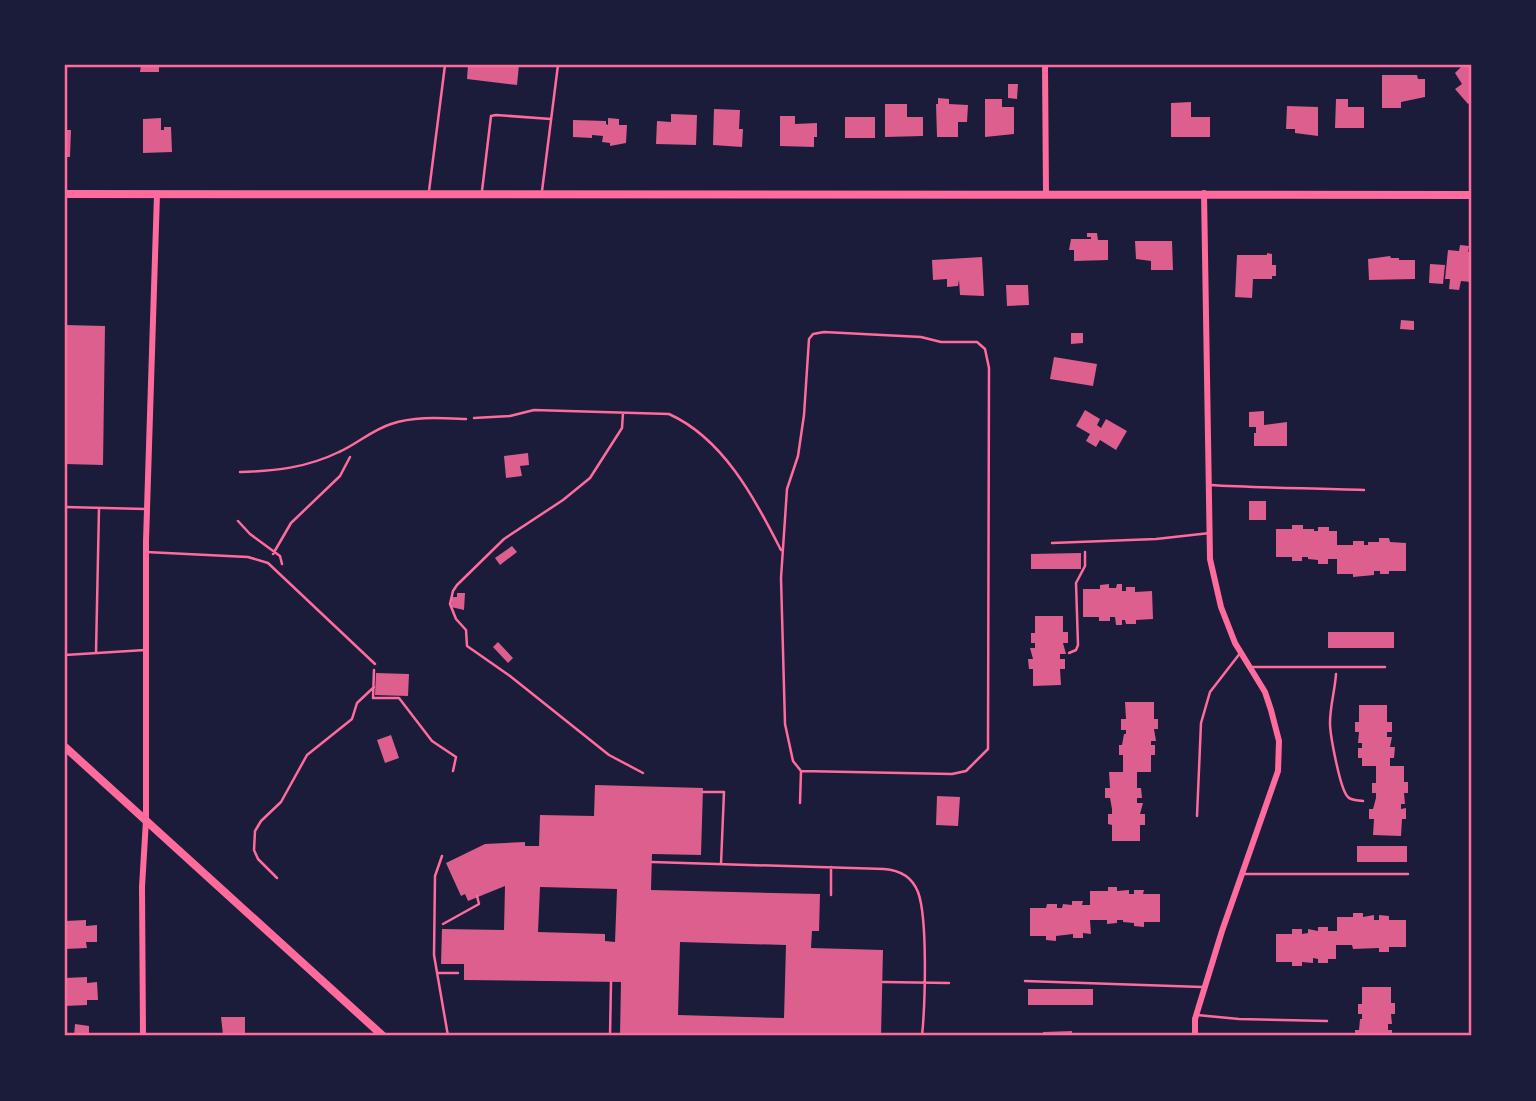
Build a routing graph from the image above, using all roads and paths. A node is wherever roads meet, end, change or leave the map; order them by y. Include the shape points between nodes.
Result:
1 (445, 65) edge
2 (558, 65) edge
3 (1045, 65) edge
4 (551, 120) junction
5 (1204, 193) junction
6 (65, 194) edge
7 (157, 194) junction
8 (428, 194) junction
9 (541, 194) junction
10 (1046, 194) junction
11 (482, 195) junction
12 (1471, 195) edge
13 (623, 413) junction
14 (466, 419) joint
15 (350, 446) junction
16 (240, 472) dead end
17 (1209, 485) junction
18 (1364, 489) dead end
19 (65, 507) edge
20 (99, 508) junction
21 (147, 509) junction
22 (238, 521) dead end
23 (1210, 533) junction
24 (1084, 541) junction
25 (1052, 543) dead end
26 (146, 552) junction
27 (274, 552) junction
28 (783, 552) junction
29 (268, 563) junction
30 (278, 572) junction
31 (145, 650) junction
32 (1241, 652) junction
33 (96, 653) junction
34 (1069, 653) dead end
35 (65, 655) edge
36 (374, 664) joint
37 (1250, 667) junction
38 (1336, 667) junction
39 (1385, 667) dead end
40 (374, 687) junction
41 (65, 747) edge
42 (453, 771) dead end
43 (801, 771) junction
44 (643, 773) dead end
45 (703, 792) dead end
46 (1363, 801) dead end
47 (800, 803) dead end
48 (1197, 816) dead end
49 (146, 820) junction
50 (442, 856) dead end
51 (652, 862) dead end
52 (721, 864) junction
53 (831, 867) junction
54 (1242, 874) junction
55 (1408, 874) dead end
56 (277, 878) dead end
57 (831, 895) dead end
58 (477, 897) dead end
59 (434, 929) junction
60 (436, 973) junction
61 (458, 974) dead end
62 (1026, 981) dead end
63 (611, 982) dead end
64 (883, 982) dead end
65 (924, 983) junction
66 (949, 983) dead end
67 (1205, 987) junction
68 (1197, 1015) junction
69 (1327, 1021) dead end
70 (143, 1036) edge
71 (383, 1036) edge
72 (448, 1036) edge
73 (610, 1036) edge
74 (922, 1036) edge
75 (1195, 1036) edge

1 - 8 lane
2 - 4 lane
3 - 10 street
4 - 9 lane
4 - 11 lane via 491,116
5 - 10 street
5 - 12 street
5 - 17 street
6 - 7 street
7 - 8 street
7 - 21 street
8 - 11 street
9 - 10 street
9 - 11 street
13 - 14 path via 534,410
13 - 28 path via 669,414 701,433 753,497
13 - 44 path via 622,428 590,478 487,554 457,585 450,604 466,630 467,646 609,755
14 - 15 lane via 400,422
15 - 16 lane via 308,465
15 - 27 path via 343,472 291,523
17 - 18 lane
17 - 23 street
19 - 20 lane
20 - 21 lane
20 - 33 lane
21 - 26 street
22 - 27 path
23 - 24 lane
23 - 32 street via 1215,586
24 - 25 lane
24 - 34 path via 1085,566 1076,583 1078,645
26 - 29 lane via 248,557
26 - 31 street
27 - 29 path
27 - 30 path via 282,562
28 - 43 path via 785,724 793,761
28 - 43 path via 787,489 798,456 808,345 813,334 981,344 989,368 988,749 966,771 952,774
29 - 30 lane
30 - 36 lane
31 - 33 lane
31 - 49 street
32 - 37 street
32 - 48 lane via 1210,692 1201,723
33 - 35 lane
36 - 40 path
37 - 38 lane
37 - 54 street via 1271,710 1279,741 1278,771
38 - 39 lane
38 - 46 path via 1330,723 1337,761 1344,792
40 - 42 path via 373,698 399,698 432,741 456,757
40 - 56 path via 357,703 352,719 307,755 281,802 255,831 258,859
41 - 49 street
43 - 47 path
45 - 52 path via 724,792
49 - 70 street
49 - 71 street
50 - 59 lane via 435,876
51 - 52 path
52 - 53 path
53 - 57 path
53 - 65 path via 894,870 911,881 921,904
54 - 55 lane
54 - 67 street
58 - 59 path via 479,904
59 - 60 lane
60 - 61 lane
60 - 72 lane
62 - 67 lane
63 - 73 path
64 - 65 path
65 - 66 path
65 - 74 path
67 - 68 street
68 - 69 lane
68 - 75 street

